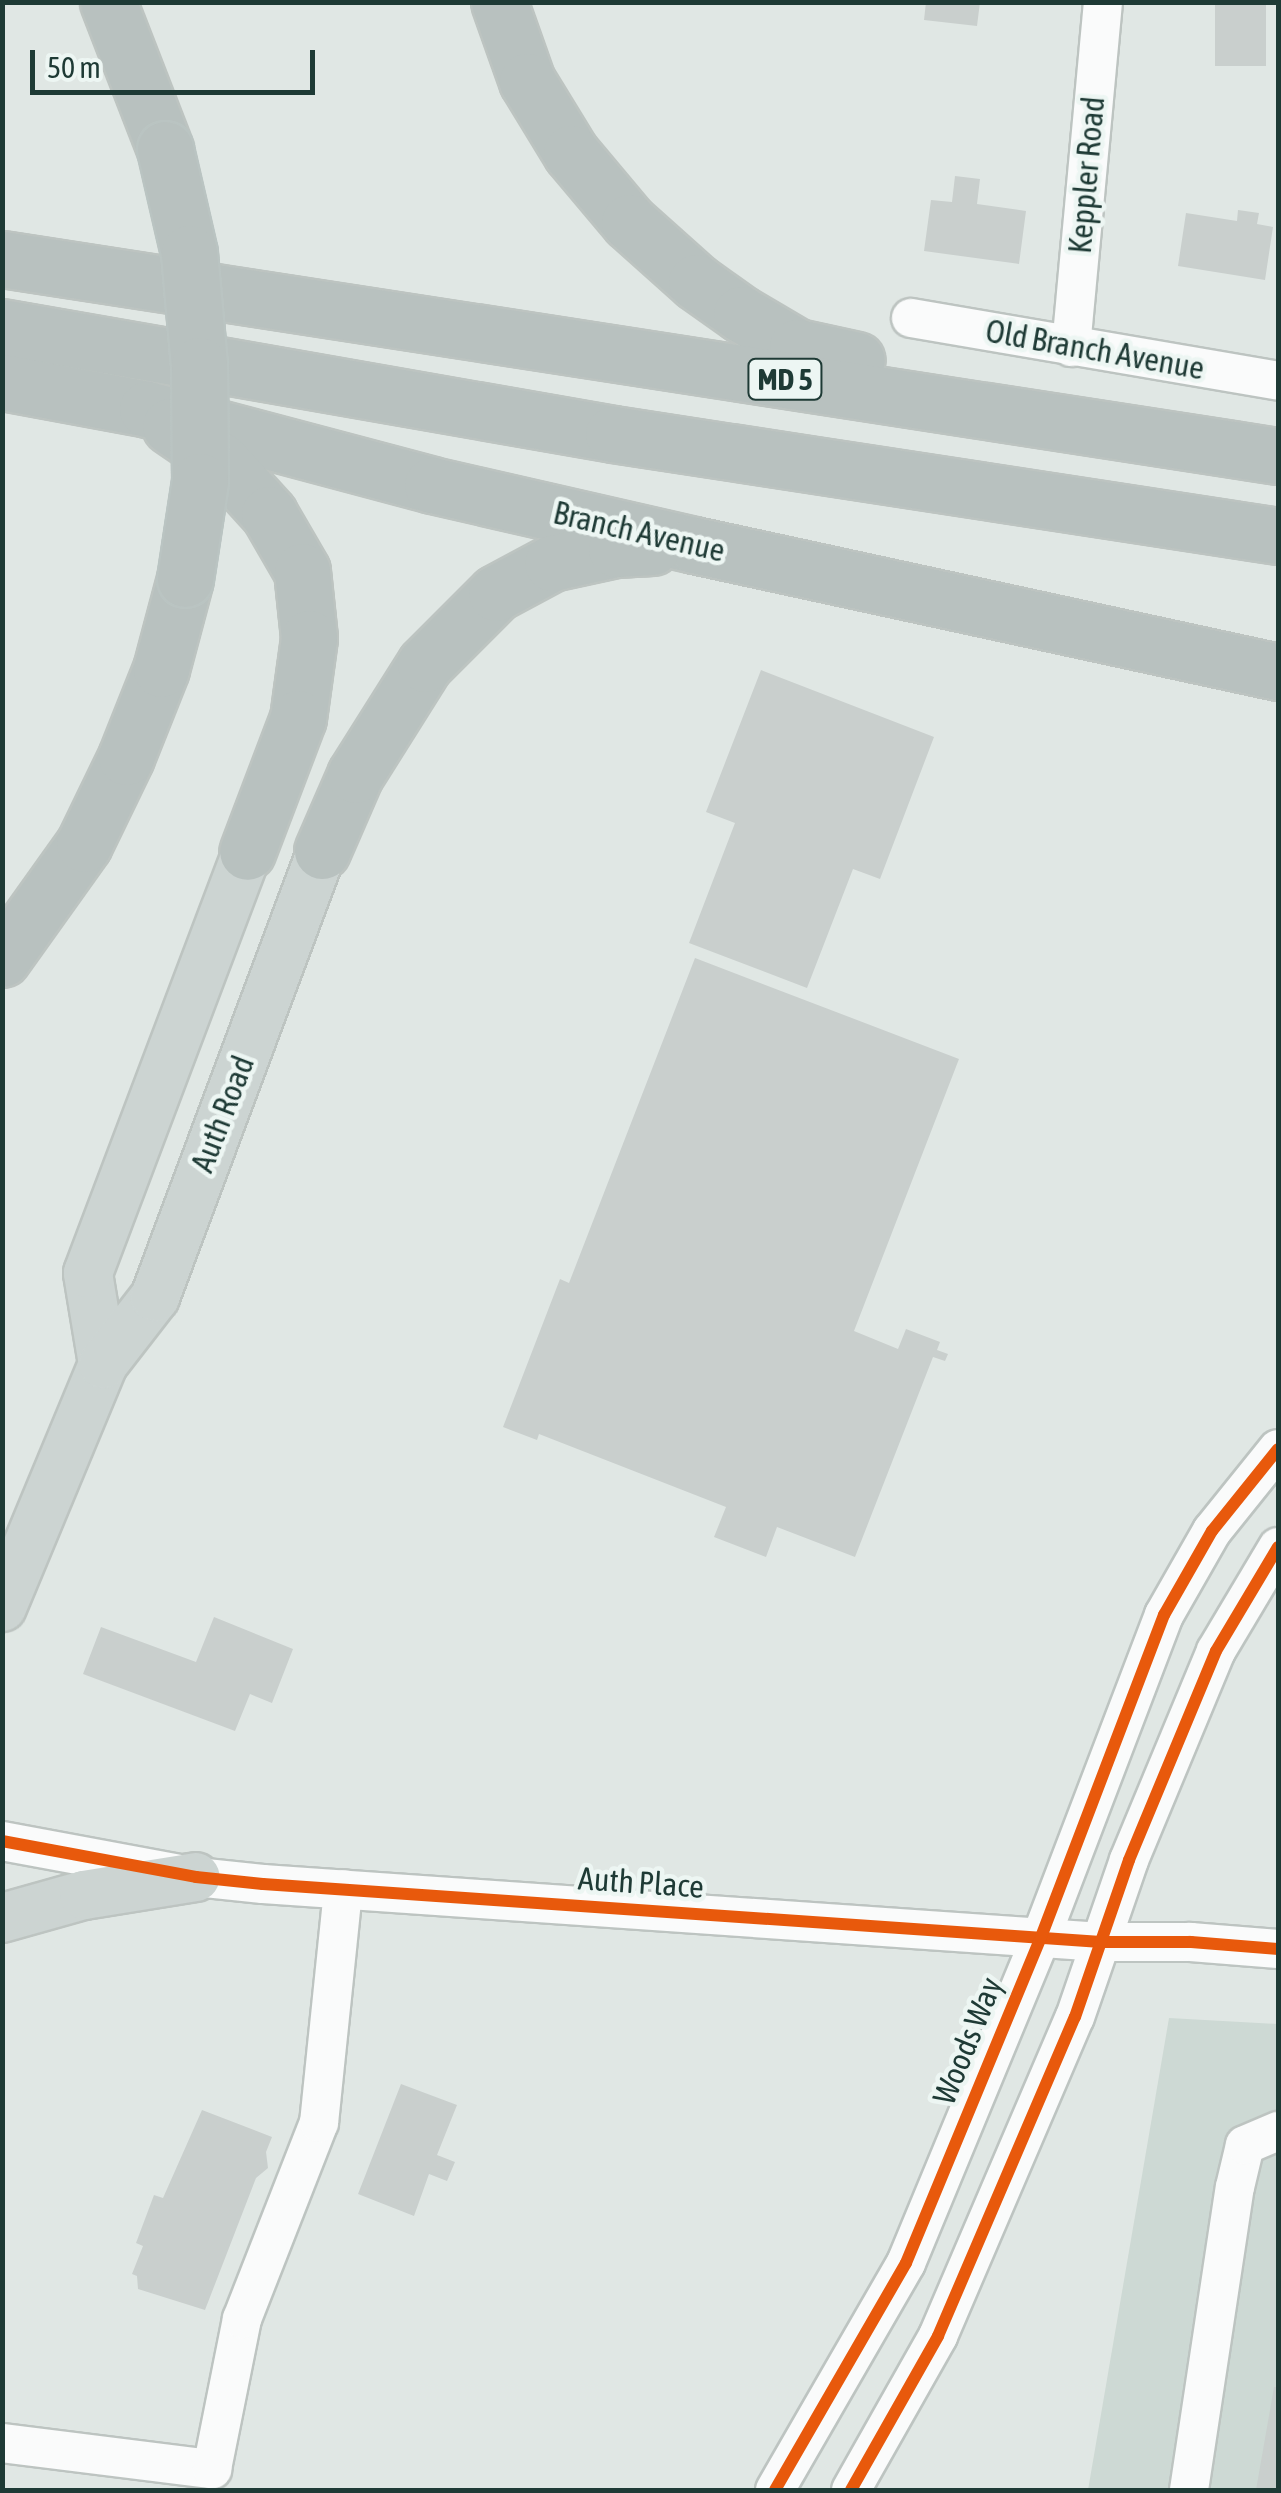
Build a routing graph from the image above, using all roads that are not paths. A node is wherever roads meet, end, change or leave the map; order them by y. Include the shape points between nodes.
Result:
1 (108, 2) edge
2 (499, 2) edge
3 (1103, 2) edge
4 (2, 259) edge
5 (912, 318) dead end
6 (2, 326) edge
7 (1071, 347) junction
8 (1278, 381) edge
9 (2, 382) edge
10 (147, 409) junction
11 (1096, 424) junction
12 (1278, 456) edge
13 (1278, 536) edge
14 (694, 546) junction
15 (1278, 672) edge
16 (322, 851) joint
17 (247, 852) joint
18 (2, 959) edge
19 (102, 1364) junction
20 (1278, 1450) edge
21 (1278, 1547) edge
22 (2, 1607) edge
23 (2, 1841) edge
24 (196, 1877) junction
25 (343, 1890) junction
26 (2, 1918) edge
27 (1040, 1937) junction
28 (1102, 1942) junction
29 (1278, 1949) edge
30 (1278, 2130) edge
31 (2, 2442) edge
32 (775, 2490) edge
33 (851, 2490) edge
34 (1190, 2490) edge

1 - 18 highway, bridge via 166,149 189,253 200,482 161,670 84,844
2 - 11 highway via 527,82 571,153 629,222 726,303 797,347
3 - 7 street, Keppler Road
4 - 11 highway, MD 5
5 - 7 street, Old Branch Avenue
6 - 13 highway via 613,434
7 - 8 street, Old Branch Avenue
9 - 10 highway, Branch Avenue
10 - 14 highway, Branch Avenue
10 - 17 highway via 221,461 269,514 302,571 309,638 298,718
11 - 12 highway, MD 5
14 - 15 highway, Branch Avenue
14 - 16 highway via 616,549 552,563 496,593 425,664 355,775
16 - 19 main road, Auth Road via 156,1297
17 - 19 main road via 88,1273
19 - 22 main road, Auth Road
20 - 27 street, Woods Way via 1212,1530 1164,1614
21 - 28 street via 1216,1651
23 - 24 street, Auth Place
24 - 25 street, Auth Place
24 - 26 main road via 84,1895
25 - 27 street, Auth Place
25 - 31 street via 320,2123 242,2319 212,2470
27 - 28 street, Auth Place
27 - 32 street, Woods Way via 906,2263
28 - 29 street, Auth Place
28 - 33 street via 938,2336
30 - 34 street via 1246,2144 1235,2187

